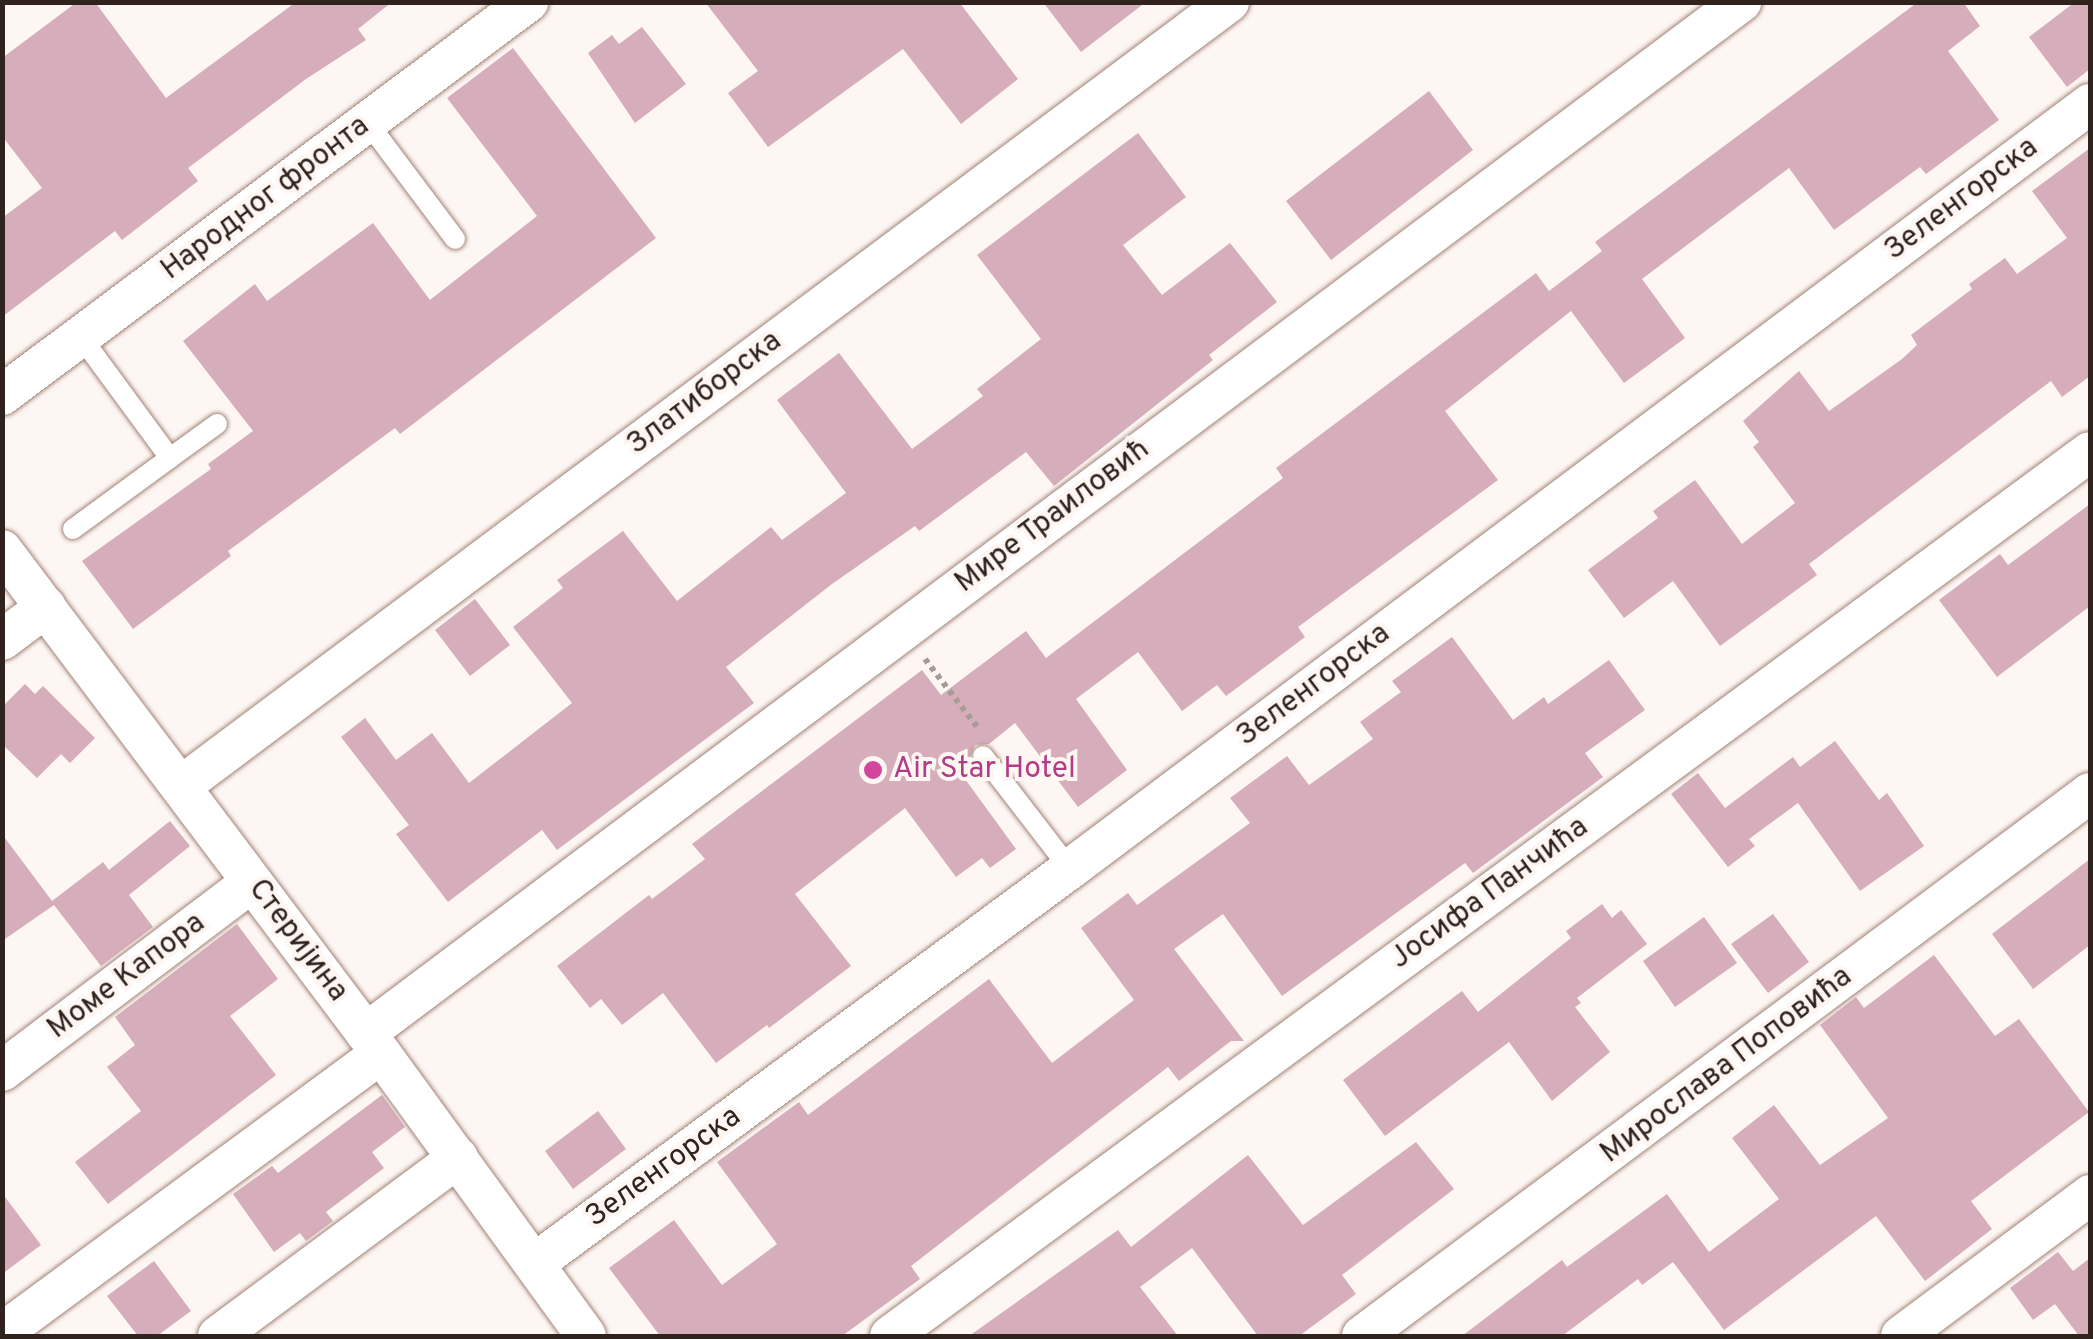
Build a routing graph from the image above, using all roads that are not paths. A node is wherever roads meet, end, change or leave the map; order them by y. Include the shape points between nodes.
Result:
1 (528, 2) edge
2 (1228, 2) edge
3 (1741, 2) edge
4 (2090, 104) edge
5 (368, 123) junction
6 (455, 239) dead end
7 (81, 336) junction
8 (2, 395) edge
9 (217, 424) dead end
10 (2090, 452) edge
11 (170, 458) junction
12 (73, 529) dead end
13 (2, 550) edge
14 (46, 607) junction
15 (2, 640) edge
16 (983, 756) road end
17 (182, 786) junction
18 (2090, 792) edge
19 (1070, 869) junction
20 (252, 882) junction
21 (373, 1043) junction
22 (2, 1071) edge
23 (458, 1158) junction
24 (2090, 1195) edge
25 (534, 1264) junction
26 (2, 1333) edge
27 (218, 1336) edge
28 (586, 1336) edge
29 (890, 1336) edge
30 (1362, 1336) edge
31 (1900, 1336) edge

1 - 5 street, Народног фронта
2 - 17 street, Златиборска
3 - 21 street, Мире Траиловић via 903,630
4 - 19 street, Зеленгорска
5 - 6 lane
5 - 7 street, Народног фронта
7 - 8 street, Народног фронта
7 - 11 lane
9 - 11 lane
10 - 29 street, Јосифа Панчића
11 - 12 lane
13 - 14 street, Стеријина
14 - 15 street
14 - 17 street, Стеријина
16 - 19 lane
17 - 20 street, Стеријина
18 - 30 street, Мирослава Поповића
19 - 25 street, Зеленгорска
20 - 21 street, Стеријина
20 - 22 street, Моме Капора
21 - 23 street, Стеријина
21 - 26 street, Мире Траиловић
23 - 25 street, Стеријина
23 - 27 street
24 - 31 street
25 - 28 street, Стеријина

